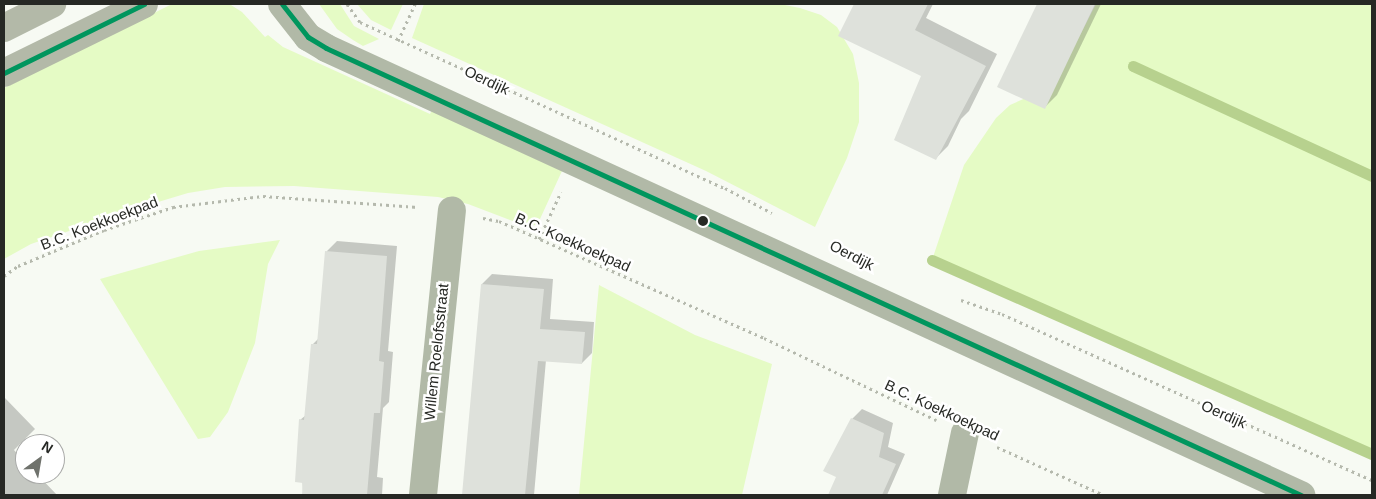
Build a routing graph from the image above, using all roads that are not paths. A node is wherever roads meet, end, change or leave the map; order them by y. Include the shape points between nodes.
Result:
1 (52, 4) edge
2 (144, 4) edge
3 (282, 4) edge
4 (4, 28) edge
5 (4, 73) edge
6 (452, 210) road end
7 (964, 433) road end
8 (423, 495) edge
9 (952, 495) edge
10 (1301, 495) edge

1 - 4 main road
2 - 5 main road
3 - 10 street, Oerdijk via 308,36 326,48
6 - 8 street, Willem Roelofsstraat
7 - 9 street

